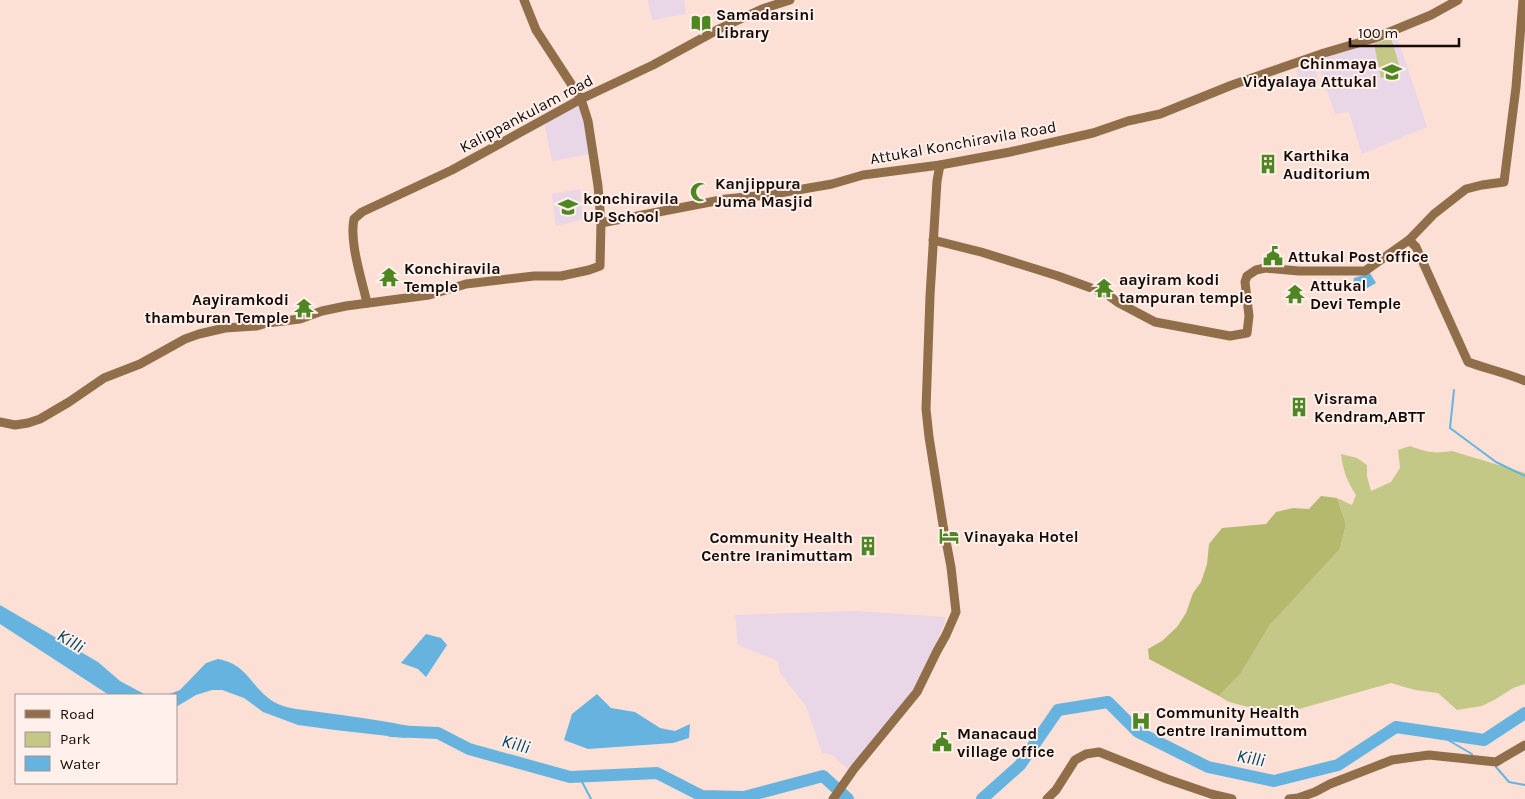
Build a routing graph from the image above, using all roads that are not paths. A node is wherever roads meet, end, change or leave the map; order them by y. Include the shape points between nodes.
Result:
1 (524, 0) edge
2 (790, 0) edge
3 (1458, 0) edge
4 (1523, 0) edge
5 (580, 99) junction
6 (940, 164) junction
7 (601, 223) junction
8 (933, 240) junction
9 (1409, 240) junction
10 (367, 303) junction
11 (1525, 381) edge
12 (0, 422) edge
13 (1525, 745) edge
14 (833, 799) edge
15 (1046, 799) edge
16 (1232, 799) edge
17 (1289, 799) edge

1 - 5 street via 536,30
2 - 5 street, Kalippankulam road via 719,29
3 - 6 street, Attukal Konchiravila Road via 1375,38 1232,85 1160,114 1010,152
4 - 9 street via 1504,182 1466,189 1434,214
5 - 7 street via 588,121
5 - 10 street, Kalippankulam road via 452,170 357,215 353,224 355,244
6 - 7 street, Attukal Konchiravila Road
6 - 8 street
7 - 10 street via 600,266 589,270 561,276 466,284 429,295
8 - 9 street via 1066,278 1105,293 1155,322 1230,336 1247,333 1249,316 1244,282 1256,270 1365,271
8 - 14 street via 926,409 956,612 917,692
9 - 11 street via 1416,247 1468,362
10 - 12 street via 258,326 199,334 104,378 40,419 15,425
13 - 17 street via 1496,762 1429,755 1392,760 1316,792
15 - 16 street via 1056,790 1075,760 1099,752 1167,779

